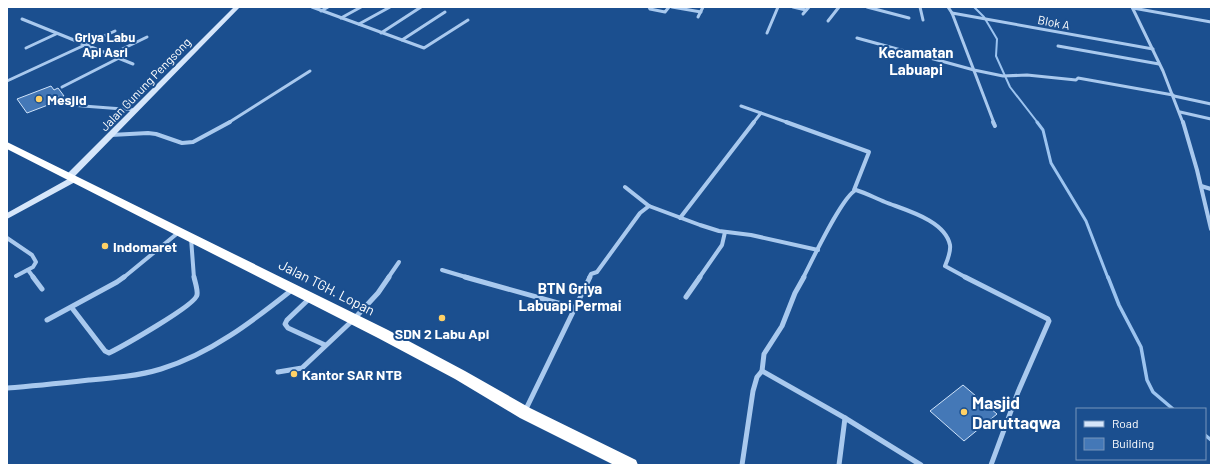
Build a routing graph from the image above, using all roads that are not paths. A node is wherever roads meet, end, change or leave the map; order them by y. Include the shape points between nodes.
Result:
1 (237, 7) edge
2 (312, 7) edge
3 (328, 7) edge
4 (361, 7) edge
5 (390, 7) edge
6 (422, 7) edge
7 (649, 7) edge
8 (671, 7) edge
9 (703, 7) edge
10 (778, 7) edge
11 (793, 7) edge
12 (809, 7) edge
13 (839, 7) edge
14 (867, 7) edge
15 (892, 7) edge
16 (920, 7) edge
17 (948, 7) edge
18 (1133, 8) edge
19 (806, 10) junction
20 (321, 11) junction
21 (445, 12) dead end
22 (701, 12) junction
23 (952, 13) junction
24 (803, 14) dead end
25 (893, 14) junction
26 (698, 17) dead end
27 (340, 18) junction
28 (909, 18) dead end
29 (22, 19) dead end
30 (468, 20) dead end
31 (923, 20) dead end
32 (828, 21) dead end
33 (1211, 22) edge
34 (359, 24) junction
35 (115, 30) dead end
36 (381, 33) junction
37 (767, 33) dead end
38 (56, 34) junction
39 (147, 37) dead end
40 (857, 38) dead end
41 (402, 40) junction
42 (84, 45) junction
43 (1058, 46) dead end
44 (26, 48) dead end
45 (1153, 49) junction
46 (110, 55) junction
47 (119, 58) junction
48 (133, 64) dead end
49 (1159, 64) junction
50 (974, 70) junction
51 (310, 71) dead end
52 (7, 81) edge
53 (62, 87) dead end
54 (1174, 95) junction
55 (1211, 104) edge
56 (70, 105) dead end
57 (741, 106) dead end
58 (136, 110) junction
59 (1180, 112) junction
60 (760, 113) junction
61 (1211, 119) edge
62 (995, 126) dead end
63 (111, 135) junction
64 (7, 145) edge
65 (72, 178) junction
66 (1201, 186) junction
67 (625, 187) dead end
68 (1211, 189) edge
69 (854, 190) junction
70 (649, 206) junction
71 (7, 216) edge
72 (680, 218) junction
73 (1211, 229) edge
74 (725, 232) junction
75 (185, 235) junction
76 (7, 238) edge
77 (818, 250) junction
78 (399, 262) dead end
79 (28, 270) junction
80 (442, 270) dead end
81 (16, 276) dead end
82 (42, 289) dead end
83 (293, 289) junction
84 (686, 297) dead end
85 (310, 298) junction
86 (72, 308) junction
87 (576, 308) junction
88 (47, 320) dead end
89 (353, 320) junction
90 (325, 345) junction
91 (762, 371) junction
92 (278, 372) dead end
93 (7, 388) edge
94 (525, 413) junction
95 (845, 418) junction
96 (630, 465) edge
97 (742, 465) edge
98 (839, 465) edge
99 (921, 465) edge
100 (991, 465) edge

1 - 58 street, Jalan Gunung Pengsong
2 - 20 street
3 - 20 street
4 - 27 street
5 - 34 street
6 - 36 street
7 - 8 street via 665,12
8 - 22 street
9 - 22 street
10 - 37 street
11 - 19 street
12 - 19 street
13 - 32 street
14 - 25 street
15 - 25 street
16 - 31 street
17 - 23 street
18 - 33 street
18 - 45 street
19 - 24 street
20 - 27 street
21 - 41 street
22 - 26 street
23 - 45 street, Blok A via 992,18
23 - 50 street
25 - 28 street
27 - 34 street
29 - 38 street
30 - 41 street via 427,48
34 - 36 street
35 - 42 street
36 - 41 street
38 - 42 street
38 - 44 street
39 - 46 street
40 - 50 street
42 - 46 street
42 - 52 street
43 - 49 street
45 - 49 street
46 - 47 street
47 - 48 street
47 - 53 street
49 - 54 street
50 - 54 street via 1009,77 1027,74 1076,80 1078,78
50 - 62 street
51 - 63 street via 237,118 193,142 182,143 148,133
54 - 55 street
54 - 59 street
56 - 58 street
57 - 60 street
58 - 63 street, Jalan Gunung Pengsong
59 - 61 street
59 - 66 street
60 - 69 street via 869,152
60 - 72 street
63 - 65 street, Jalan Gunung Pengsong
64 - 65 highway, Jalan TGH. Lopan
65 - 71 street, Jalan Gunung Pengsong
65 - 75 highway, Jalan TGH. Lopan
66 - 68 street
66 - 73 street
67 - 70 street
69 - 77 street via 840,208
69 - 100 street via 932,223 942,230 949,243 950,252 945,266 1049,321 1018,392
70 - 72 street
70 - 87 street via 640,213 597,272 591,274
72 - 74 street
74 - 77 street
74 - 84 street via 722,245
75 - 83 highway, Jalan TGH. Lopan
75 - 86 street via 117,282
75 - 86 street via 197,295 196,299 180,311 109,353
76 - 79 street via 36,260 36,265
77 - 91 street via 795,293 782,326 764,354
78 - 89 street via 378,293
79 - 81 street
79 - 82 street
80 - 87 street
83 - 85 highway, Jalan TGH. Lopan
83 - 93 street via 234,333 162,369 116,377
85 - 89 highway, Jalan TGH. Lopan
85 - 90 street via 285,324 288,328
86 - 88 street
87 - 94 street
89 - 90 street
89 - 94 highway, Jalan TGH. Lopan via 460,375
90 - 92 street via 302,368
91 - 95 street
91 - 97 street via 757,377 753,391
94 - 96 highway, Jalan TGH. Lopan
95 - 98 street
95 - 99 street

